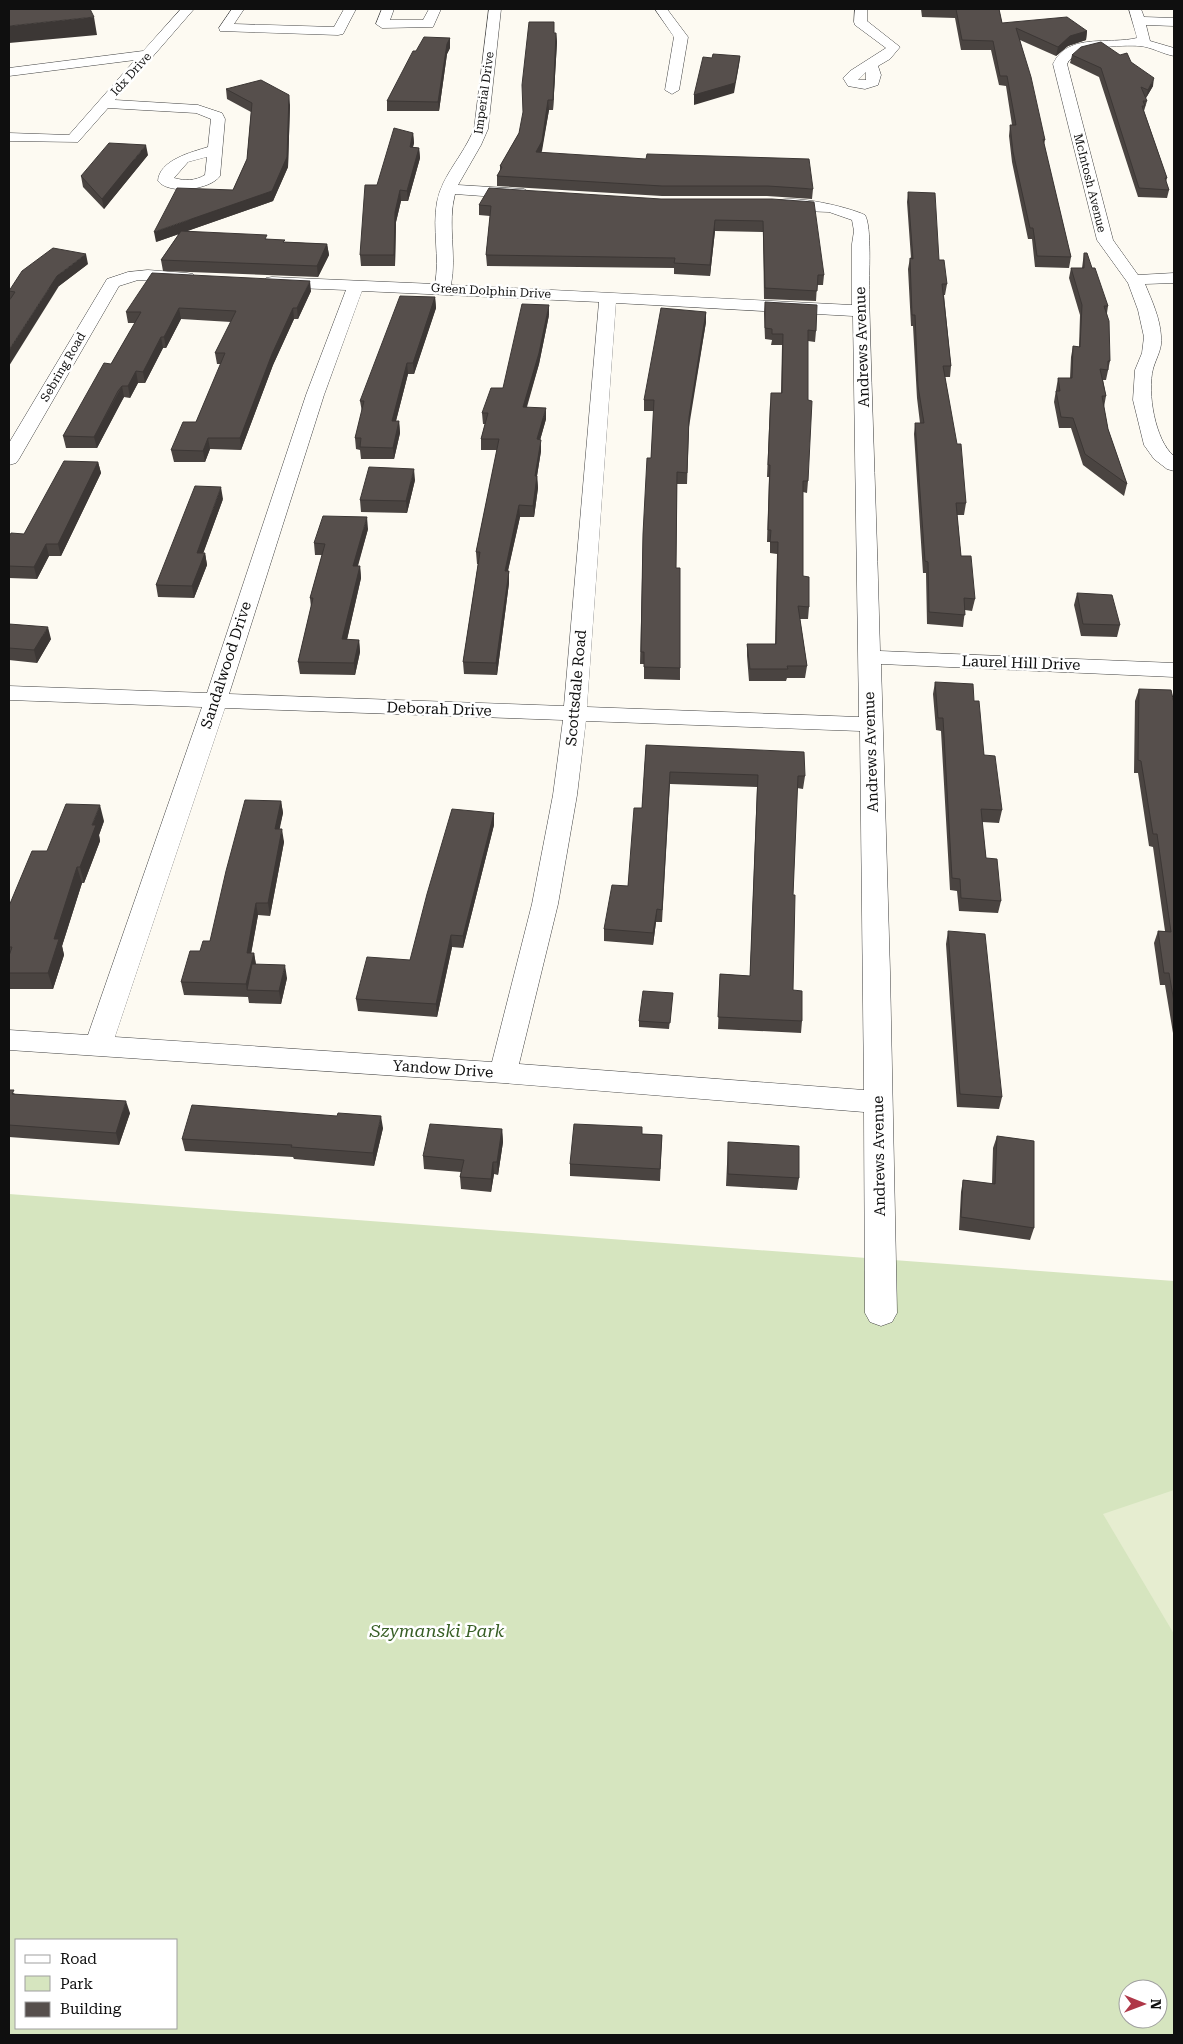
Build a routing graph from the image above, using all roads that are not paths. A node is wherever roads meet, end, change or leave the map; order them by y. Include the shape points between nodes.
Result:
1 (188, 9) edge
2 (388, 9) edge
3 (435, 9) edge
4 (495, 9) edge
5 (662, 9) edge
6 (861, 9) edge
7 (1167, 9) edge
8 (236, 11) edge
9 (348, 12) edge
10 (253, 14) dead end
11 (328, 15) dead end
12 (1137, 15) edge
13 (1173, 22) edge
14 (1139, 42) junction
15 (1174, 52) edge
16 (147, 55) junction
17 (870, 64) dead end
18 (9, 72) edge
19 (672, 90) dead end
20 (104, 104) junction
21 (9, 136) edge
22 (214, 150) dead end
23 (448, 190) junction
24 (541, 196) edge
25 (759, 205) edge
26 (203, 278) edge
27 (1174, 278) edge
28 (1134, 280) junction
29 (260, 281) edge
30 (356, 285) junction
31 (442, 289) junction
32 (608, 296) junction
33 (861, 311) junction
34 (1151, 353) junction
35 (1170, 355) dead end
36 (9, 460) edge
37 (1174, 465) edge
38 (869, 657) junction
39 (1174, 670) edge
40 (9, 693) edge
41 (214, 702) junction
42 (575, 714) junction
43 (870, 724) junction
44 (9, 1040) edge
45 (98, 1045) junction
46 (503, 1073) junction
47 (878, 1102) junction
48 (882, 1313) dead end

1 - 16 street, Idx Drive
2 - 3 street via 382,24 428,24
4 - 23 street, Imperial Drive via 481,129 476,145
5 - 19 street via 681,37
6 - 17 street via 860,22 892,47 890,53
7 - 13 street
8 - 9 street via 225,28 338,31
8 - 10 street
9 - 11 street
12 - 13 street
12 - 14 street via 1145,39
14 - 15 street
14 - 28 street, McIntosh Avenue via 1076,49 1066,54 1060,64 1105,240
16 - 18 street
16 - 20 street, Idx Drive
20 - 21 street, Idx Drive via 73,138
20 - 22 street via 211,112 218,119
23 - 24 street
23 - 31 street, Imperial Drive via 444,225 447,272
25 - 33 street, Andrews Avenue via 834,208 859,218 862,224
26 - 36 street, Sebring Road via 136,276 121,278 111,285
27 - 28 street
28 - 34 street, McIntosh Avenue via 1144,300 1152,330
29 - 30 street, Green Dolphin Drive
30 - 31 street, Green Dolphin Drive
30 - 41 street, Sandalwood Drive via 315,395
31 - 32 street, Green Dolphin Drive
32 - 33 street, Green Dolphin Drive
32 - 42 street, Scottsdale Road
33 - 38 street, Andrews Avenue
34 - 35 street
34 - 37 street, McIntosh Avenue via 1144,370 1142,388 1145,413 1154,445
38 - 39 street, Laurel Hill Drive
38 - 43 street, Andrews Avenue
40 - 41 street, Deborah Drive
41 - 42 street, Deborah Drive
41 - 45 street, Sandalwood Drive
42 - 43 street, Deborah Drive
42 - 46 street, Scottsdale Road via 565,795 545,904
43 - 47 street, Andrews Avenue via 878,972
44 - 45 street, Yandow Drive
45 - 46 street, Yandow Drive
46 - 47 street, Yandow Drive
47 - 48 street, Andrews Avenue

